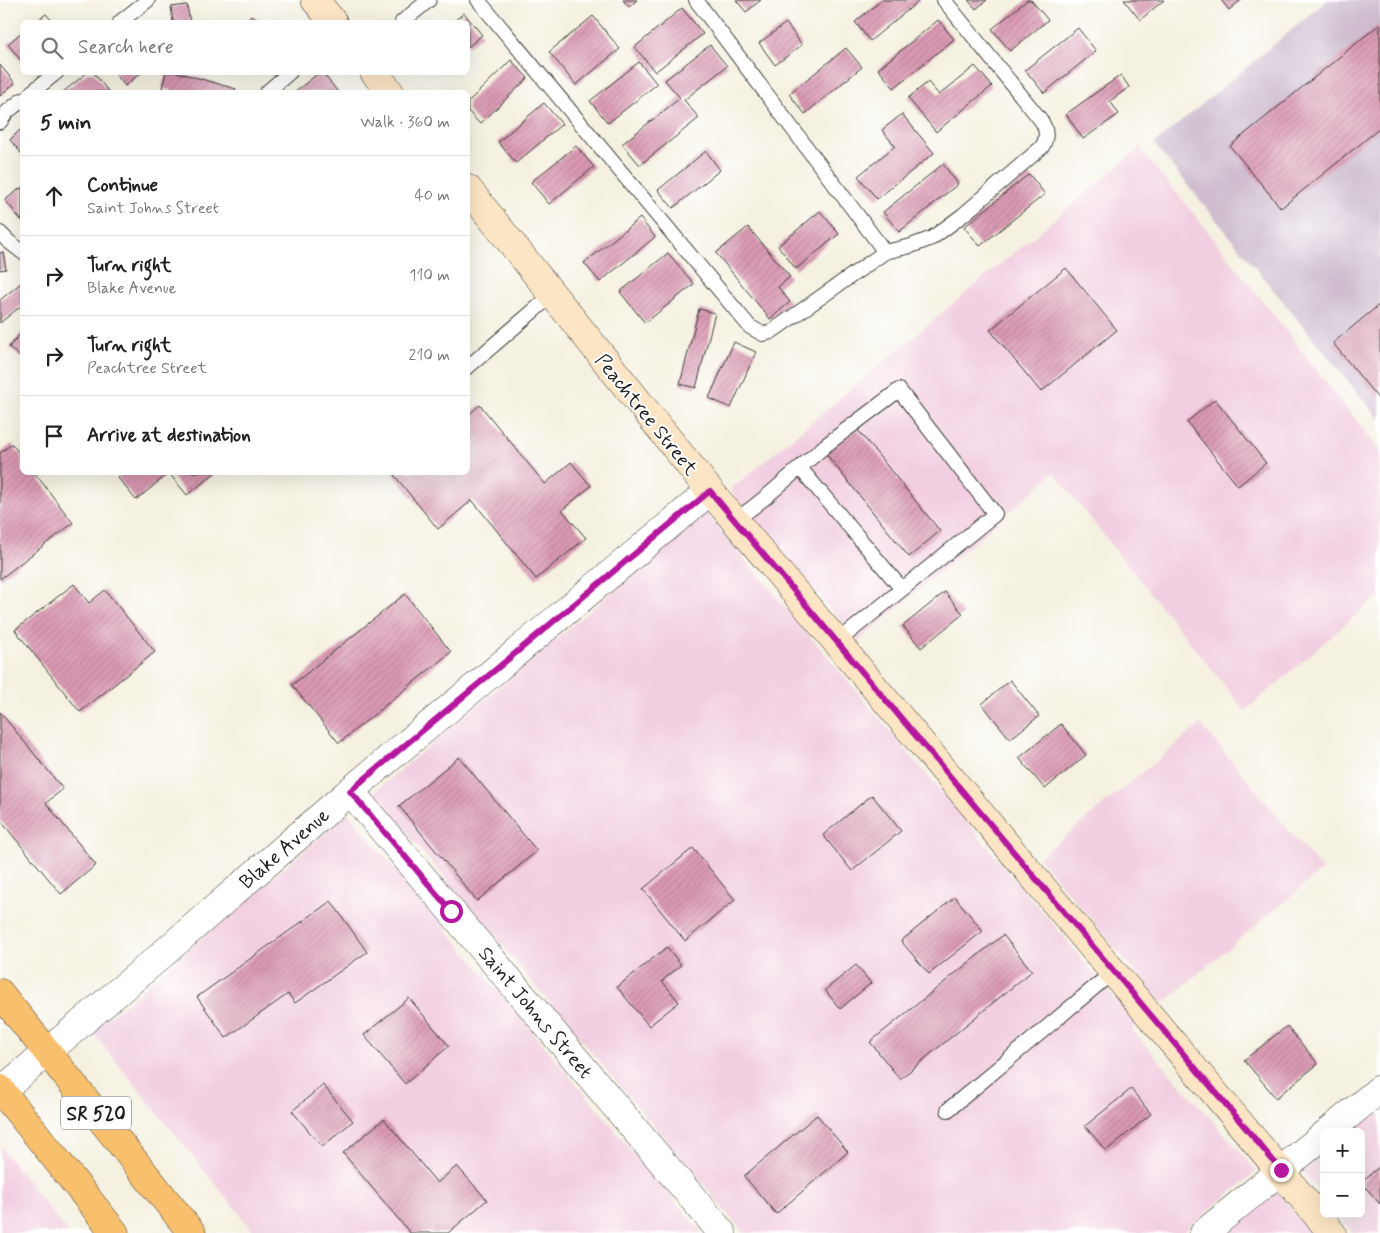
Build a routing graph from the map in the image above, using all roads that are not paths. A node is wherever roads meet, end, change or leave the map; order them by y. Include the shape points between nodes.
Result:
1 (148, 0) edge
2 (315, 0) edge
3 (429, 0) edge
4 (478, 0) edge
5 (696, 0) edge
6 (944, 0) edge
7 (123, 20) edge
8 (331, 20) edge
9 (404, 20) edge
10 (54, 75) edge
11 (287, 75) edge
12 (376, 75) edge
13 (35, 90) edge
14 (269, 90) edge
15 (388, 90) edge
16 (20, 102) edge
17 (0, 122) edge
18 (470, 192) edge
19 (0, 232) edge
20 (20, 250) edge
21 (885, 252) junction
22 (552, 296) junction
23 (470, 365) edge
24 (800, 468) junction
25 (710, 491) junction
26 (735, 521) junction
27 (902, 589) junction
28 (837, 642) junction
29 (350, 791) junction
30 (1114, 971) junction
31 (0, 993) edge
32 (47, 1052) junction
33 (1380, 1089) edge
34 (1, 1091) edge
35 (948, 1110) dead end
36 (1333, 1128) edge
37 (1320, 1138) edge
38 (1281, 1170) junction
39 (115, 1233) edge
40 (192, 1233) edge
41 (722, 1233) edge
42 (1204, 1233) edge
43 (1332, 1233) edge

1 - 7 lane
2 - 8 street
3 - 9 lane
4 - 21 lane via 750,327 763,334 771,332
5 - 21 lane
6 - 21 lane via 1045,126 1045,142 963,215 932,238
10 - 13 lane
11 - 14 lane
12 - 15 street
16 - 17 lane
18 - 22 street, Peachtree Street
19 - 20 lane
22 - 23 lane
22 - 25 street, Peachtree Street
24 - 26 lane
24 - 27 lane
24 - 27 lane via 899,390 995,514
25 - 26 street, Peachtree Street
25 - 29 street, Blake Avenue
26 - 28 street, Peachtree Street
27 - 28 lane
28 - 30 street, Peachtree Street
29 - 32 street, Blake Avenue
29 - 41 street, Saint Johns Street
30 - 35 lane
30 - 38 street, Peachtree Street
31 - 32 main road, SR 520
32 - 34 street, Blake Avenue
32 - 40 main road, SR 520
33 - 36 street
34 - 39 main road, SR 520
37 - 38 street
38 - 42 street
38 - 43 street, Peachtree Street

